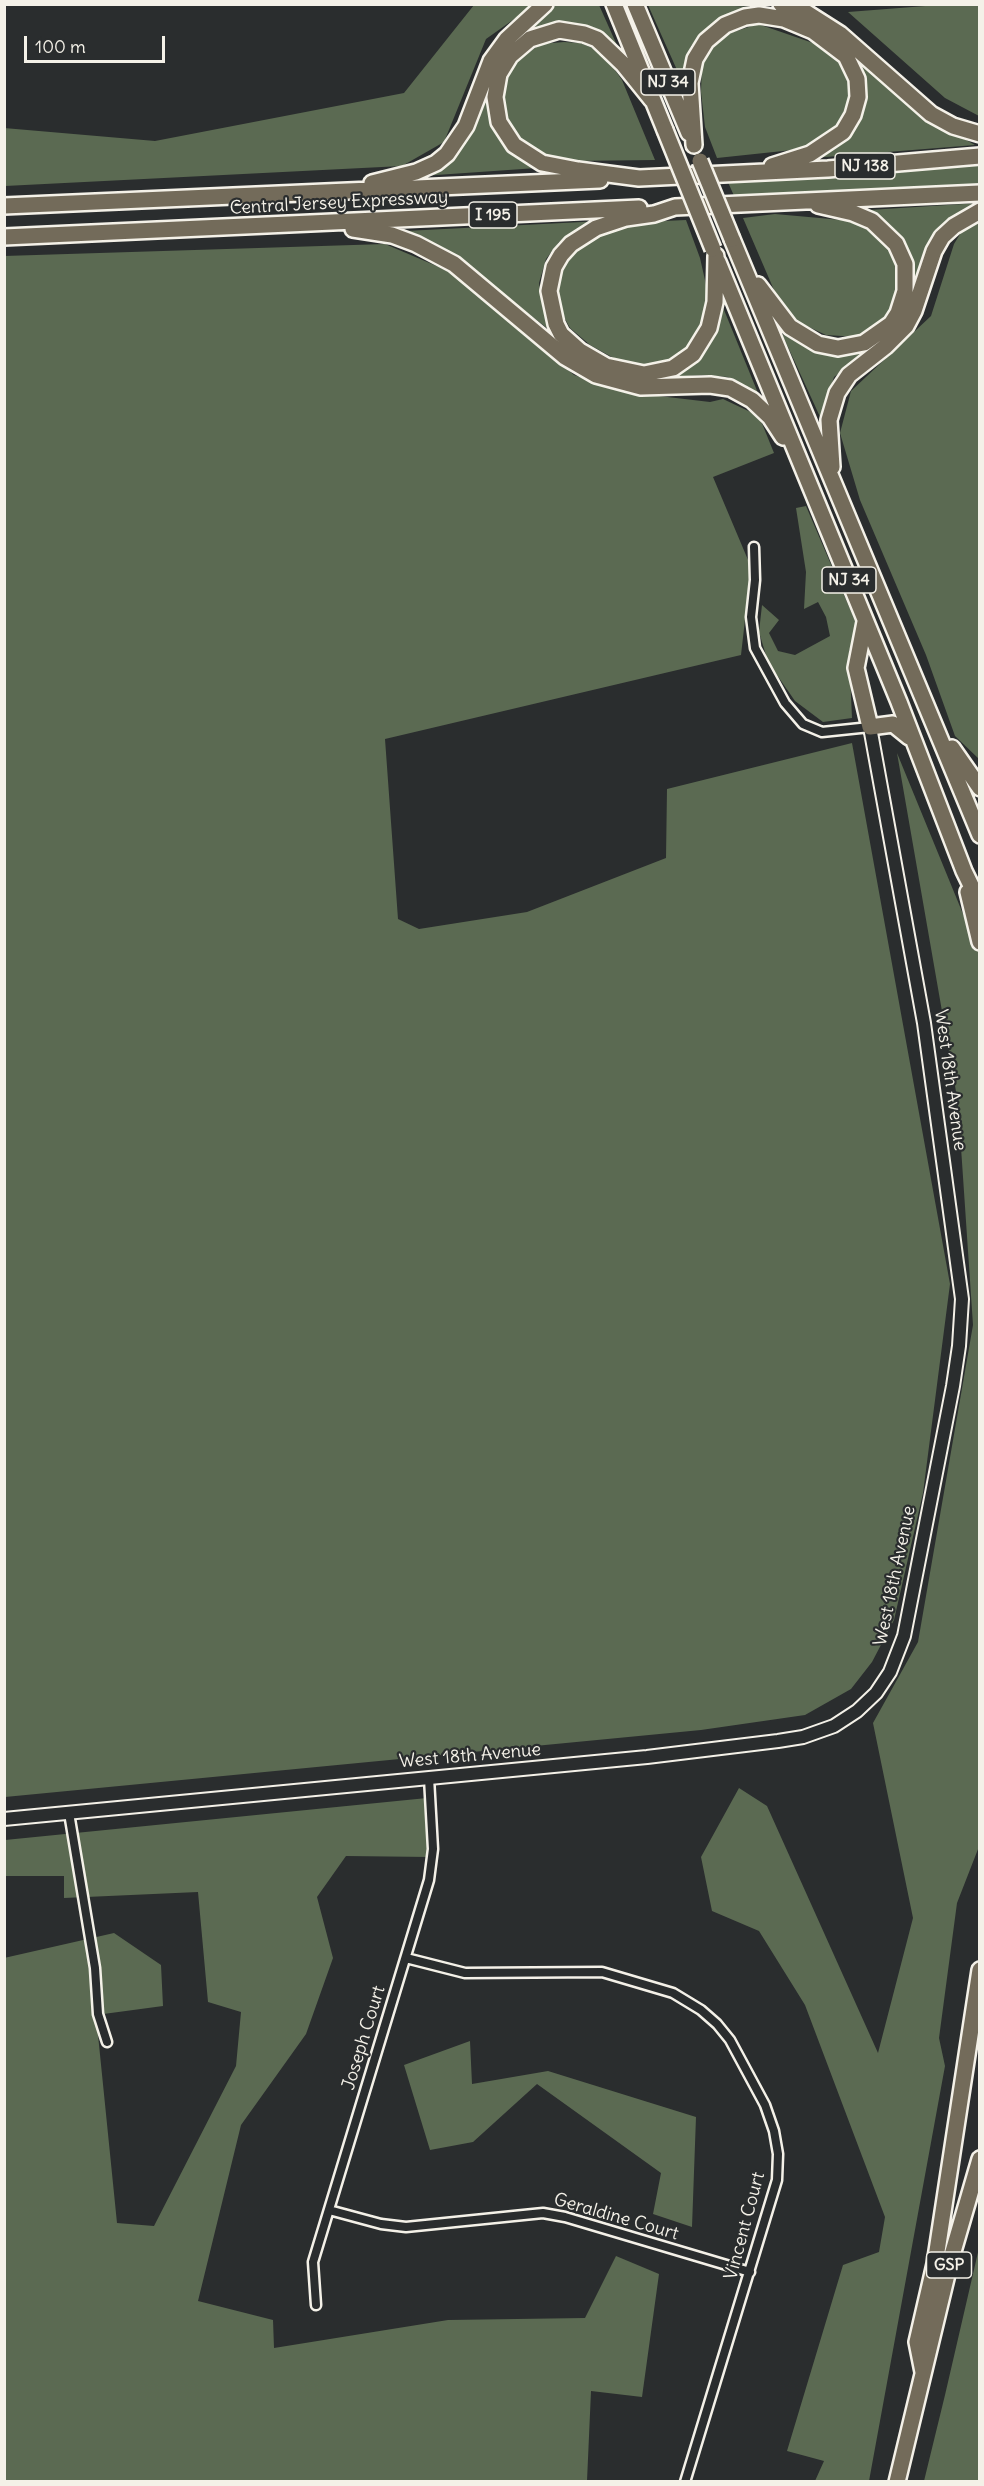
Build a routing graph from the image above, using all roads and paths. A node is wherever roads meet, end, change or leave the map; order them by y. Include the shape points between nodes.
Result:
1 (545, 4) edge
2 (614, 4) edge
3 (635, 4) edge
4 (781, 4) edge
5 (652, 100) junction
6 (980, 134) edge
7 (694, 145) junction
8 (980, 156) edge
9 (750, 172) junction
10 (639, 178) junction
11 (330, 191) junction
12 (980, 193) edge
13 (800, 201) junction
14 (4, 206) edge
15 (675, 207) junction
16 (980, 211) edge
17 (312, 223) junction
18 (4, 237) edge
19 (714, 253) junction
20 (742, 262) junction
21 (796, 457) junction
22 (832, 479) junction
23 (754, 547) dead end
24 (865, 622) junction
25 (922, 693) junction
26 (870, 727) junction
27 (911, 739) junction
28 (980, 788) edge
29 (980, 835) edge
30 (964, 871) junction
31 (980, 904) edge
32 (980, 942) edge
33 (429, 1778) junction
34 (69, 1813) junction
35 (4, 1819) edge
36 (406, 1958) junction
37 (980, 1970) edge
38 (107, 2043) dead end
39 (980, 2159) edge
40 (329, 2210) junction
41 (750, 2272) junction
42 (316, 2306) dead end
43 (923, 2372) junction
44 (685, 2481) edge
45 (897, 2481) edge

1 - 11 highway via 495,54 466,126 447,154 416,172
2 - 5 highway, NJ 34
3 - 7 highway, NJ 34
4 - 6 highway via 840,34 931,114
5 - 10 highway via 597,39 571,31 546,33 519,46 504,64 495,90 495,109 502,128 527,155 552,166
5 - 19 highway, NJ 34, bridge
7 - 9 highway via 692,70 700,49 715,31 759,15 784,19 813,31 836,47 854,69 858,97 854,115 843,132 820,148
7 - 20 highway, NJ 34, bridge
8 - 9 highway, NJ 138
9 - 10 highway, NJ 138
10 - 11 highway, Central Jersey Expressway / I 195
11 - 14 highway, Central Jersey Expressway / I 195
12 - 13 highway, NJ 138
13 - 15 highway, NJ 138
13 - 20 highway via 861,216 882,228 896,244 905,264 906,291 898,313 885,330 864,343 838,348 807,340 782,319
15 - 17 highway, Central Jersey Expressway / I 195
15 - 19 highway via 596,228 571,244 555,267 549,291 552,313 561,334 590,358 620,370 653,374 673,368 693,354 709,328 715,302
16 - 22 highway via 942,237 906,326 849,375 837,393 829,420
17 - 18 highway, Central Jersey Expressway / I 195
17 - 21 highway via 392,235 437,254 480,283 565,357 596,375 641,387 710,384 738,391 770,417
19 - 21 highway, NJ 34
20 - 22 highway, NJ 34
21 - 24 highway, NJ 34
22 - 25 highway, NJ 34
23 - 26 street via 751,617 755,648 785,703 812,729 828,732
24 - 26 highway via 856,668
24 - 27 highway, NJ 34
25 - 28 highway via 953,750
25 - 29 highway, NJ 34
26 - 27 highway via 893,724
26 - 33 street, West 18th Avenue via 924,1023 962,1299 953,1386 910,1608 895,1660 883,1684 857,1711 802,1737 713,1750
27 - 30 highway, NJ 34
30 - 31 highway, NJ 34
30 - 32 highway
33 - 34 street, West 18th Avenue
33 - 36 street, Joseph Court via 432,1865
34 - 35 street, West 18th Avenue
34 - 38 street via 95,1968 98,2014
36 - 40 street, Joseph Court
36 - 41 street, Vincent Court via 476,1974 602,1972 673,1993 709,2016 730,2040 765,2105 778,2154 777,2180
37 - 43 highway via 935,2264 917,2342
39 - 43 highway, GSP
40 - 41 street, Geraldine Court via 406,2227 543,2213
40 - 42 street, Joseph Court via 313,2262
41 - 44 street, Vincent Court
43 - 45 highway, GSP

